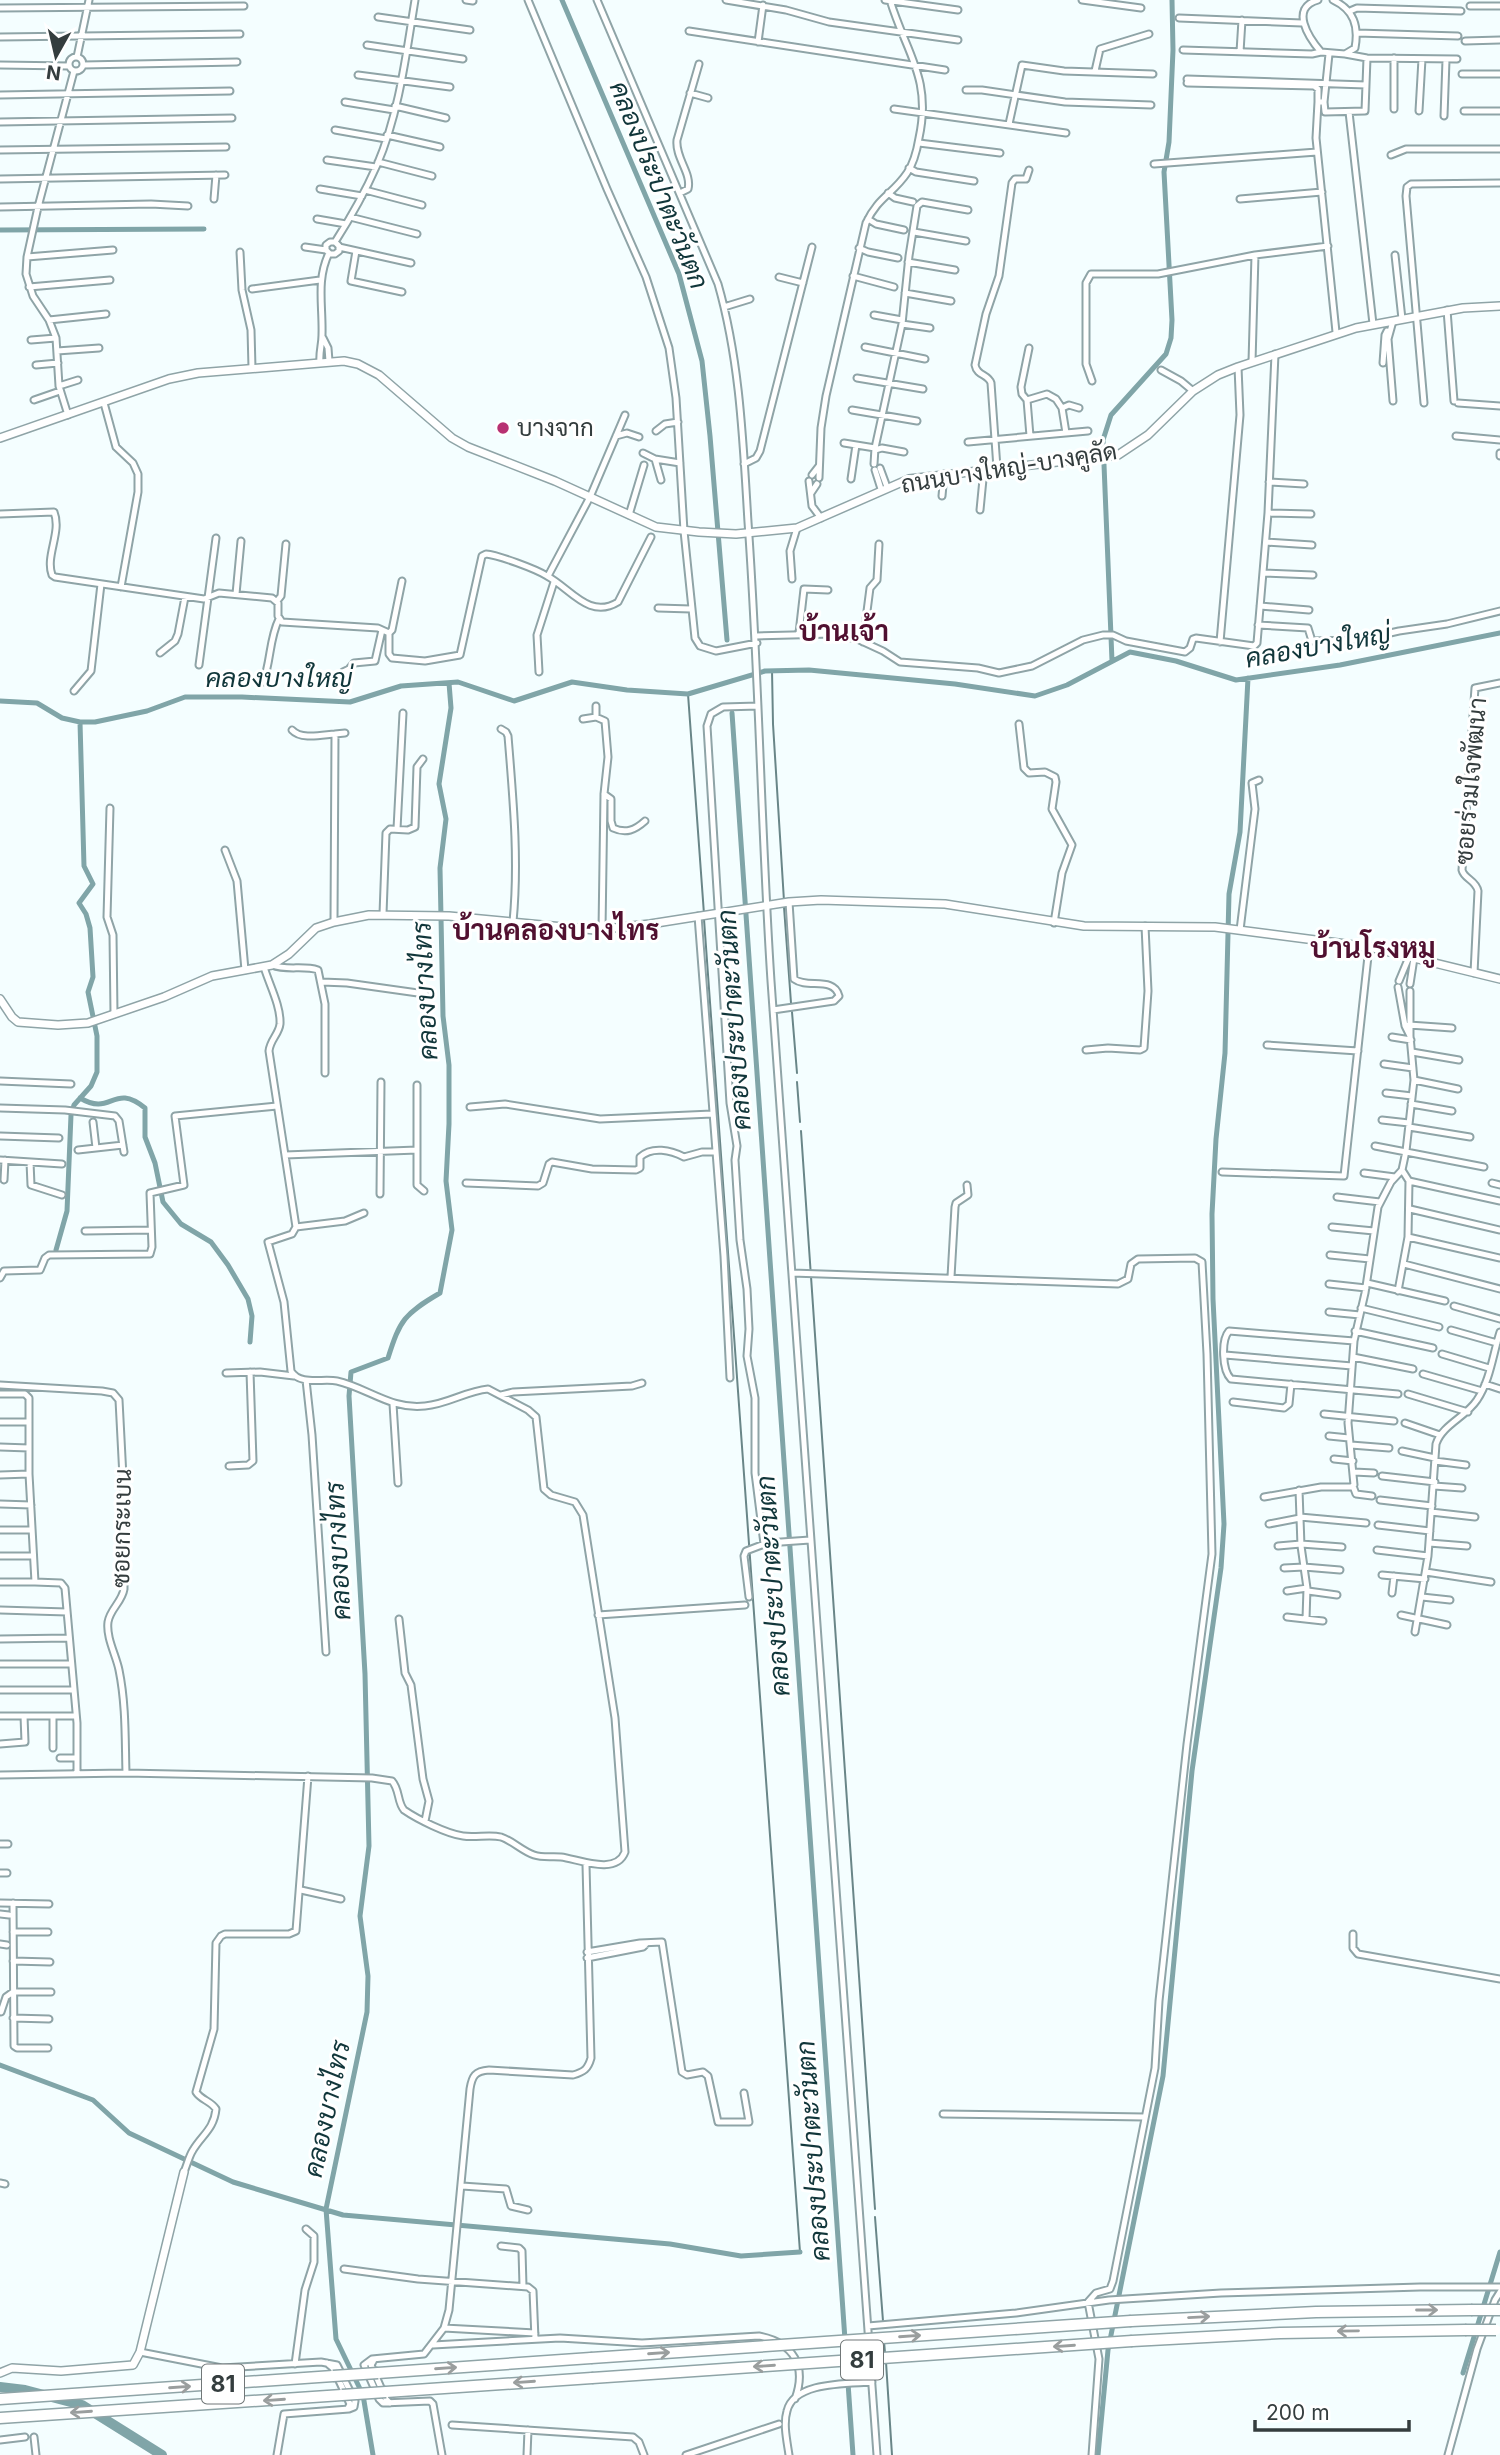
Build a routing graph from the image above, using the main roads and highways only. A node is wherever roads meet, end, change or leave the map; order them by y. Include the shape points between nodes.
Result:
1 (1500, 2310) edge
2 (1498, 2330) edge
3 (0, 2399) edge
4 (0, 2418) edge

3 -> 1 highway, 81, bridge via 1131,2321
2 -> 4 highway, 81, bridge via 1305,2332 1132,2341

